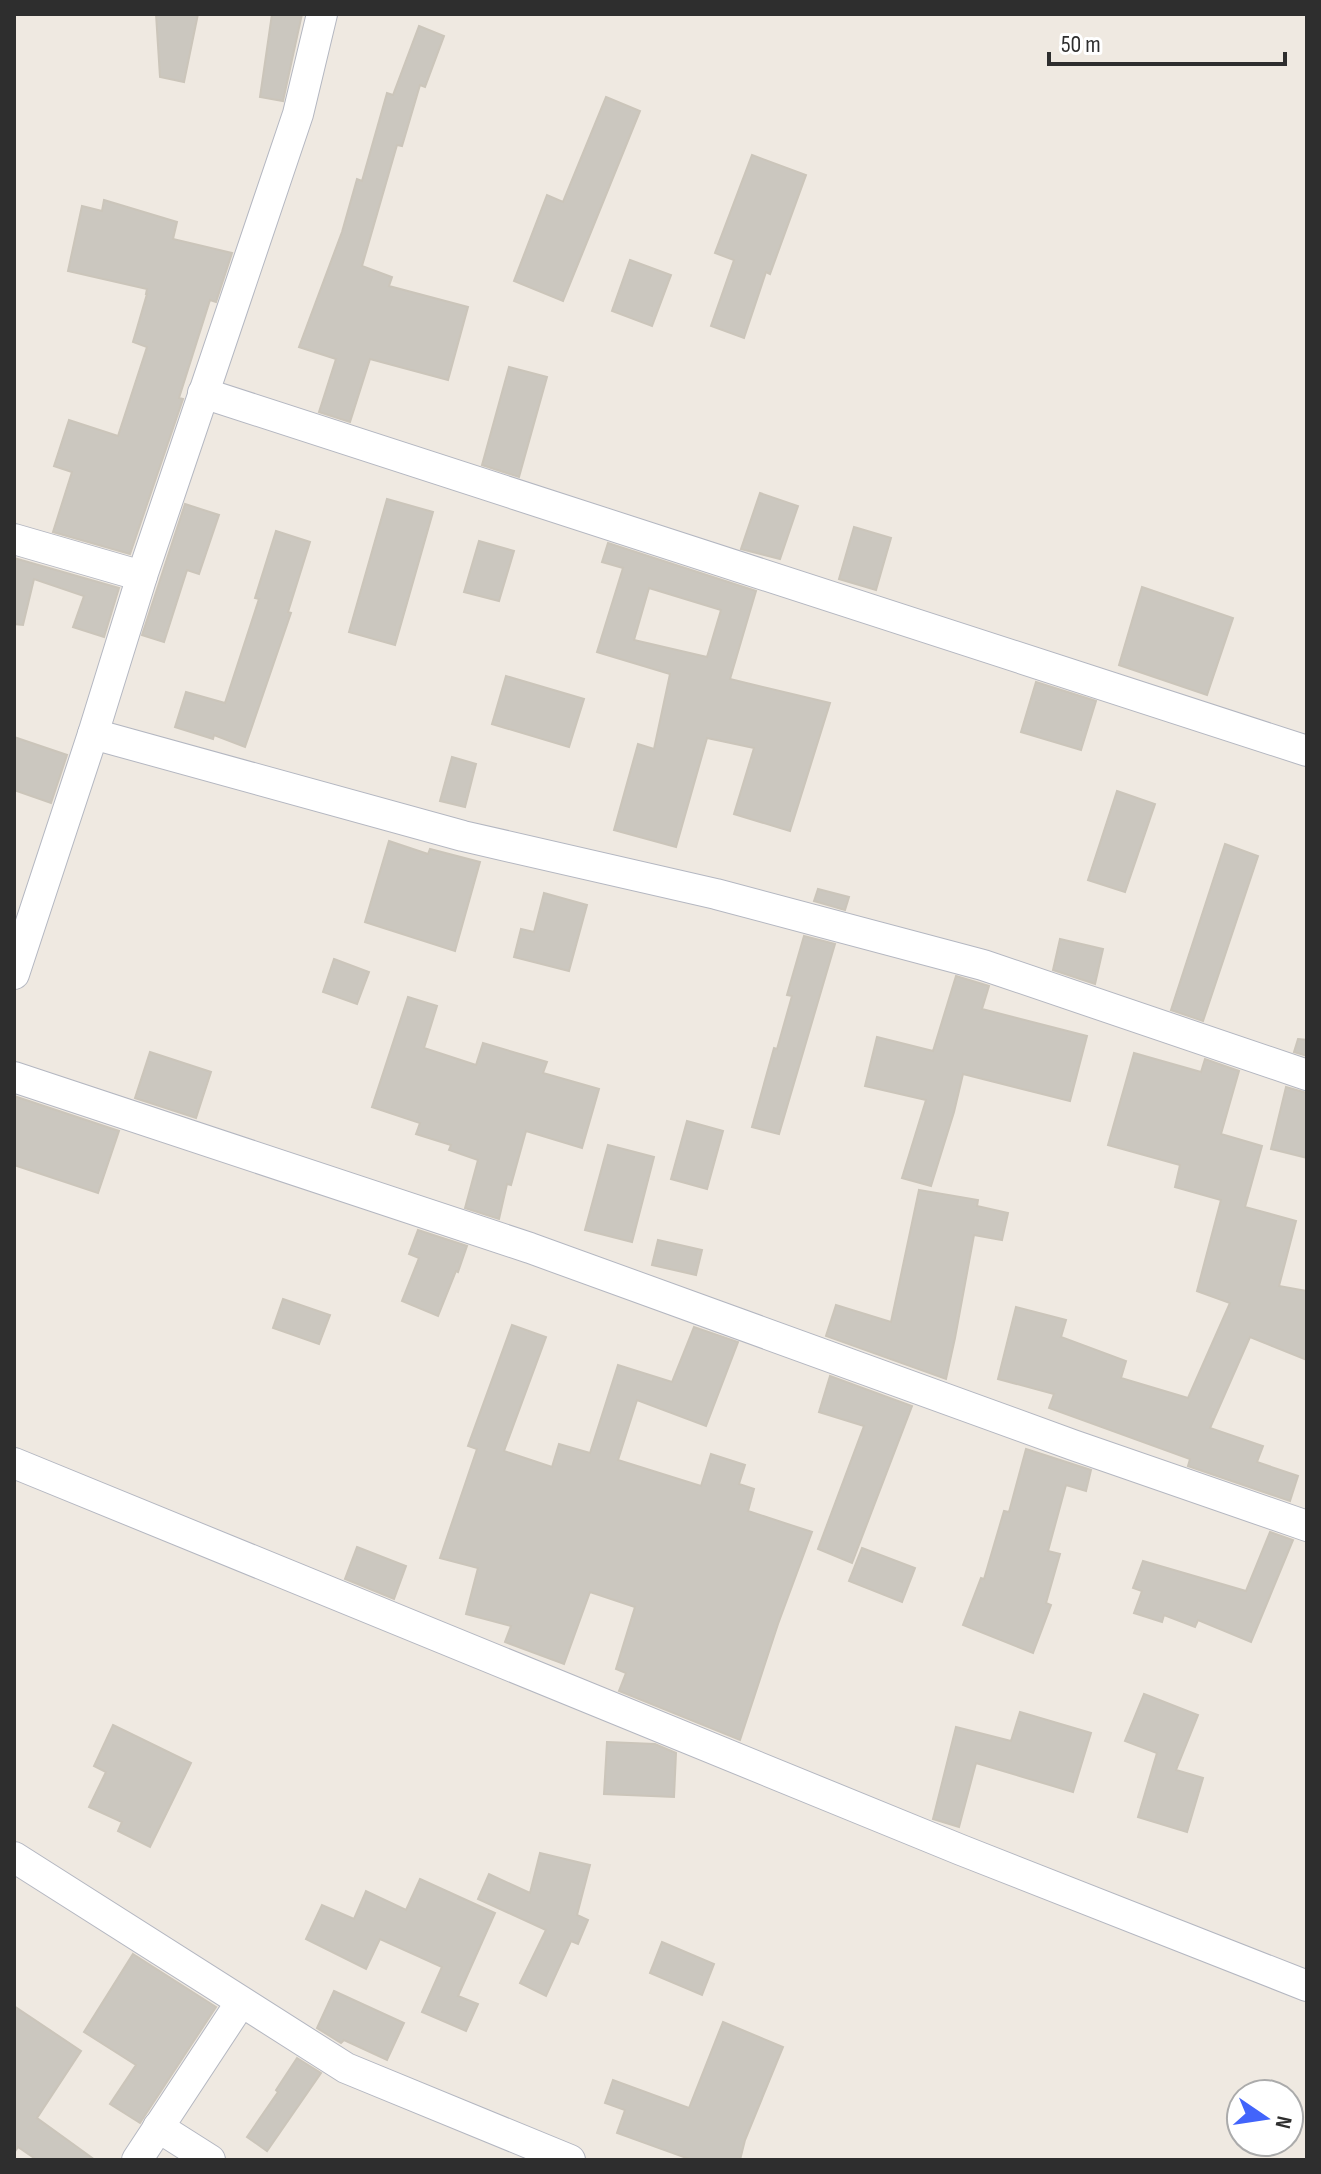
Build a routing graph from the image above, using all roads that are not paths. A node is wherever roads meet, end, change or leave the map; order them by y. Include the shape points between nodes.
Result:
1 (322, 14) edge
2 (203, 393) junction
3 (14, 539) edge
4 (142, 576) junction
5 (93, 734) junction
6 (1307, 751) edge
7 (14, 974) edge
8 (1307, 1075) edge
9 (14, 1077) edge
10 (14, 1463) edge
11 (1307, 1526) edge
12 (14, 1857) edge
13 (1307, 1986) edge
14 (241, 2002) junction
15 (158, 2127) junction
16 (137, 2160) edge
17 (210, 2160) edge
18 (570, 2160) edge

1 - 2 street via 298,114
2 - 4 street
2 - 6 street
3 - 4 street
4 - 5 street
5 - 7 street
5 - 8 street via 463,836 716,894 983,965
9 - 11 street via 530,1248
10 - 13 street
12 - 14 street
14 - 15 street
14 - 18 street via 346,2068
15 - 16 street
15 - 17 street

